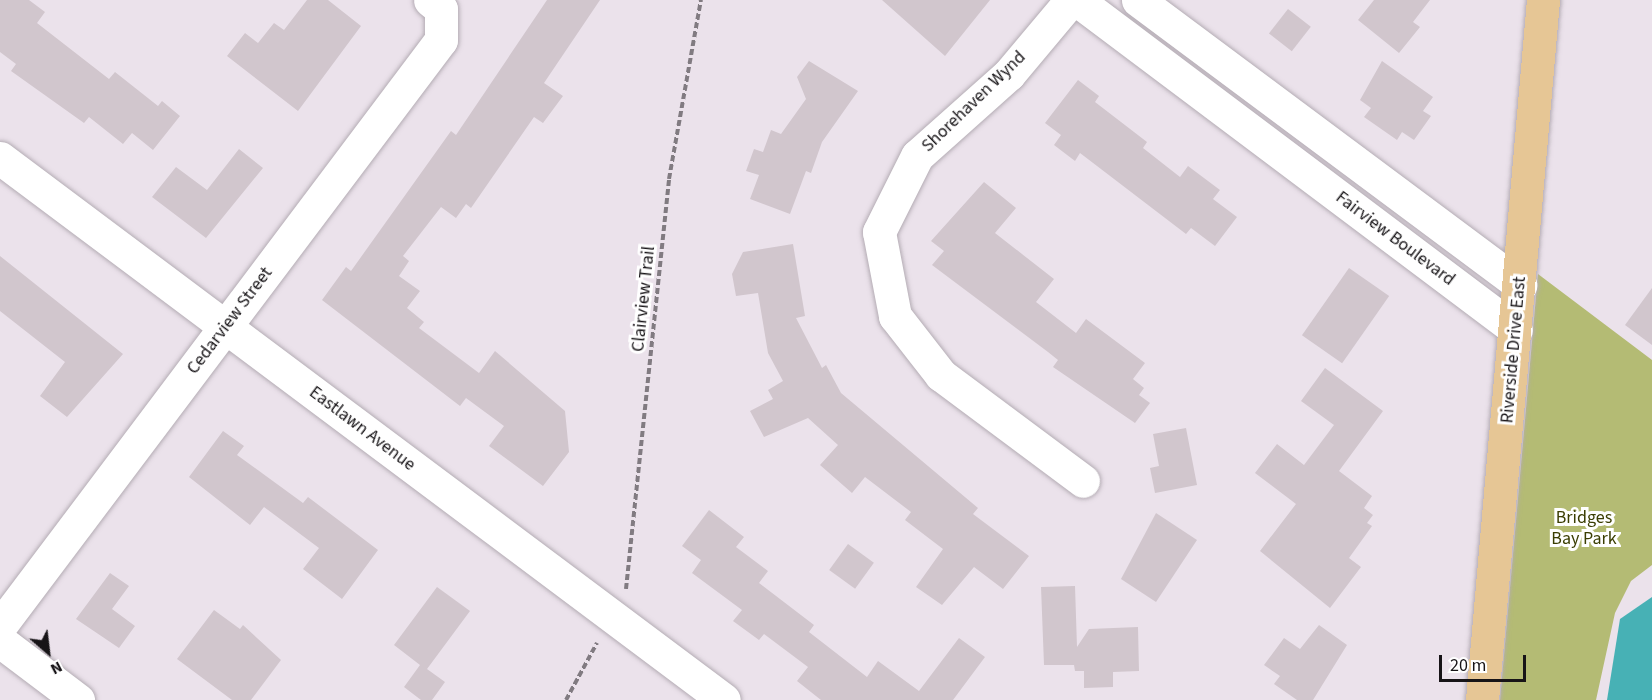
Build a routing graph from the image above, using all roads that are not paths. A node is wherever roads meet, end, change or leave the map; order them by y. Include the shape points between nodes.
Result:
1 (1071, 0) edge
2 (1077, 0) edge
3 (1138, 0) edge
4 (1543, 0) edge
5 (435, 4) edge
6 (1294, 115) junction
7 (1273, 147) junction
8 (0, 158) edge
9 (1520, 285) junction
10 (225, 326) junction
11 (1516, 330) junction
12 (1083, 481) dead end
13 (0, 626) edge
14 (0, 641) edge
15 (78, 700) edge
16 (724, 700) edge
17 (1482, 700) edge

1 - 12 street, Shorehaven Wynd via 1009,74 917,156 879,232 895,316 941,375
2 - 7 street, Fairview Boulevard
3 - 6 street
4 - 9 main road, Riverside Drive East
5 - 10 street, Cedarview Street via 441,40
6 - 7 street
6 - 9 street
7 - 11 street, Fairview Boulevard
8 - 10 street, Eastlawn Avenue
9 - 11 main road, Riverside Drive East
10 - 13 street, Cedarview Street
10 - 16 street, Eastlawn Avenue
11 - 17 main road, Riverside Drive East
14 - 15 street

